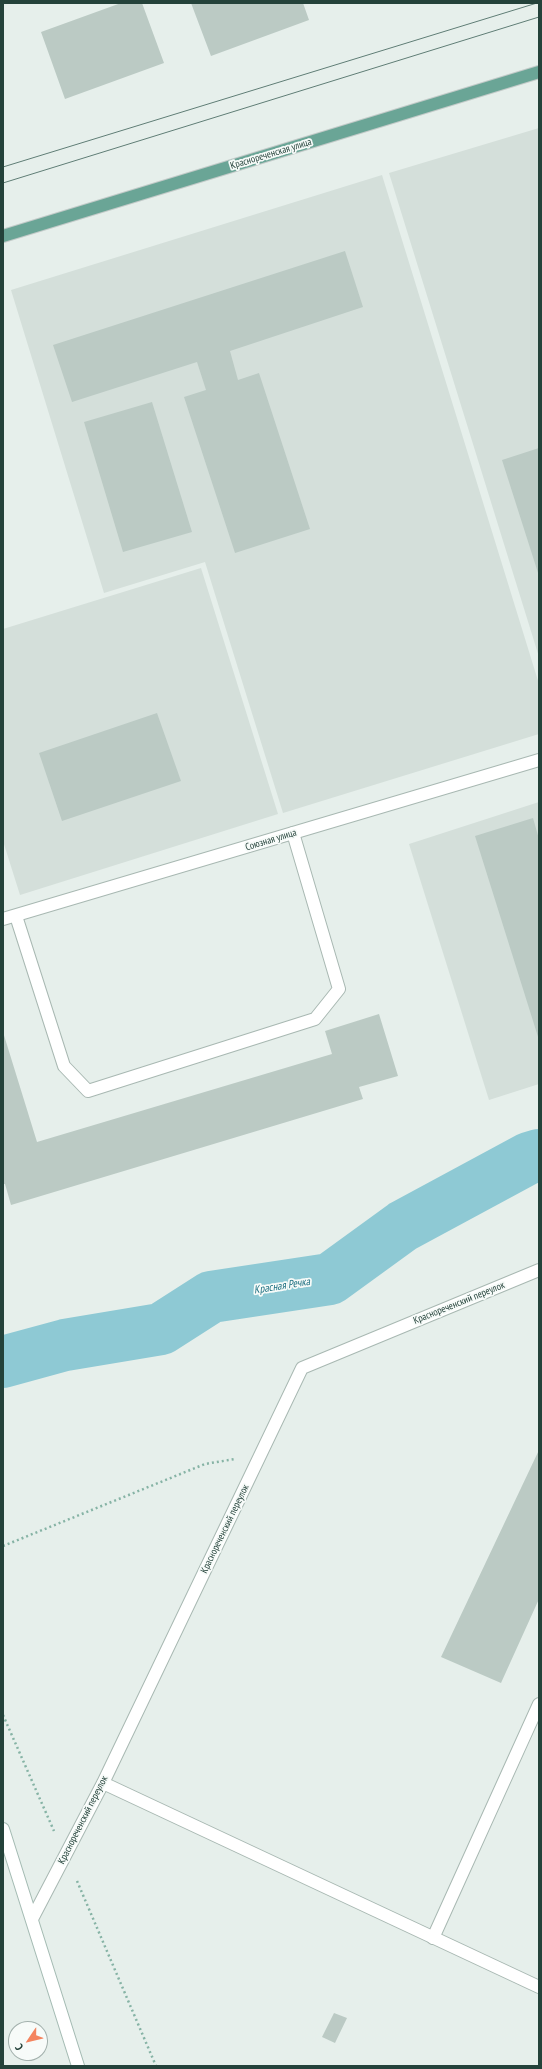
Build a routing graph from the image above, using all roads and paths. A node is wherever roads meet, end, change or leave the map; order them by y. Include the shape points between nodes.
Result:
1 (539, 72) edge
2 (3, 236) edge
3 (539, 760) edge
4 (293, 833) junction
5 (16, 916) junction
6 (3, 919) edge
7 (539, 1270) edge
8 (261, 1455) junction
9 (3, 1546) edge
10 (539, 1704) edge
11 (3, 1715) edge
12 (103, 1783) junction
13 (3, 1829) edge
14 (65, 1855) junction
15 (32, 1919) junction
16 (433, 1938) junction
17 (539, 1987) edge
18 (78, 2066) edge
19 (156, 2066) edge

1 - 2 main road, Краснореченская улица
3 - 4 street, Союзная улица
4 - 5 street, Союзная улица
4 - 5 street via 339,989 315,1019 88,1091 64,1066
5 - 6 street, Союзная улица
7 - 8 street, Краснореченский переулок via 302,1368
8 - 9 path via 205,1464
8 - 12 street, Краснореченский переулок
10 - 16 street
11 - 14 path
12 - 14 street, Краснореченский переулок
12 - 16 street
13 - 15 street
14 - 15 street, Краснореченский переулок
14 - 19 path
15 - 18 street
16 - 17 street

